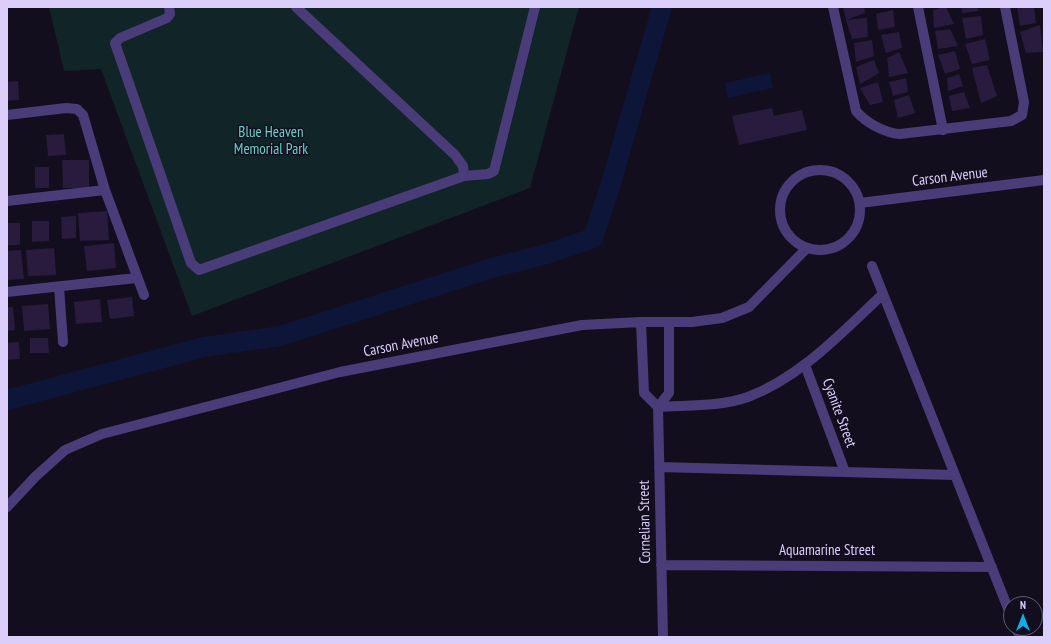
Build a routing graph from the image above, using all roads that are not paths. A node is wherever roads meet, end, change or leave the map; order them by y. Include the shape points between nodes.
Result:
1 (169, 7) edge
2 (296, 7) edge
3 (535, 7) edge
4 (833, 7) edge
5 (918, 7) edge
6 (1005, 7) edge
7 (7, 115) edge
8 (943, 130) junction
9 (464, 176) junction
10 (1044, 180) edge
11 (105, 190) junction
12 (7, 201) edge
13 (860, 202) junction
14 (807, 248) junction
15 (872, 266) dead end
16 (136, 278) junction
17 (59, 287) junction
18 (7, 292) edge
19 (883, 294) junction
20 (144, 295) dead end
21 (641, 322) junction
22 (669, 322) junction
23 (63, 342) dead end
24 (805, 365) junction
25 (658, 407) junction
26 (659, 467) junction
27 (845, 472) junction
28 (955, 475) junction
29 (7, 507) edge
30 (661, 564) junction
31 (992, 567) junction
32 (1003, 596) edge
33 (663, 637) edge

1 - 9 street via 170,14 167,18 120,38 115,43 191,263 199,270
2 - 9 street via 455,154
3 - 9 street via 494,171
4 - 8 street via 853,105 861,116 894,134
5 - 8 street
6 - 8 street via 1024,102 1022,115 1010,121
7 - 11 street via 77,109 83,115
10 - 13 street, Carson Avenue
11 - 12 street
11 - 16 street
13 - 14 street via 860,219 852,234 840,245 823,250
13 - 14 street via 851,183 834,171 813,170 794,179 782,196 780,217 789,236
14 - 22 street, Carson Avenue via 749,307 722,318
15 - 19 street
16 - 17 street
16 - 20 street
17 - 18 street
17 - 23 street
19 - 24 street
19 - 28 street
21 - 22 street, Carson Avenue
21 - 25 street via 644,393
21 - 29 street, Carson Avenue via 582,325 340,372 102,434 65,450
22 - 25 street via 668,393
24 - 25 street via 748,397 718,404
24 - 27 street, Cyanite Street
25 - 26 street, Cornelian Street
26 - 27 street
26 - 30 street, Cornelian Street
27 - 28 street
28 - 31 street
30 - 31 street, Aquamarine Street
30 - 33 street, Cornelian Street
31 - 32 street

